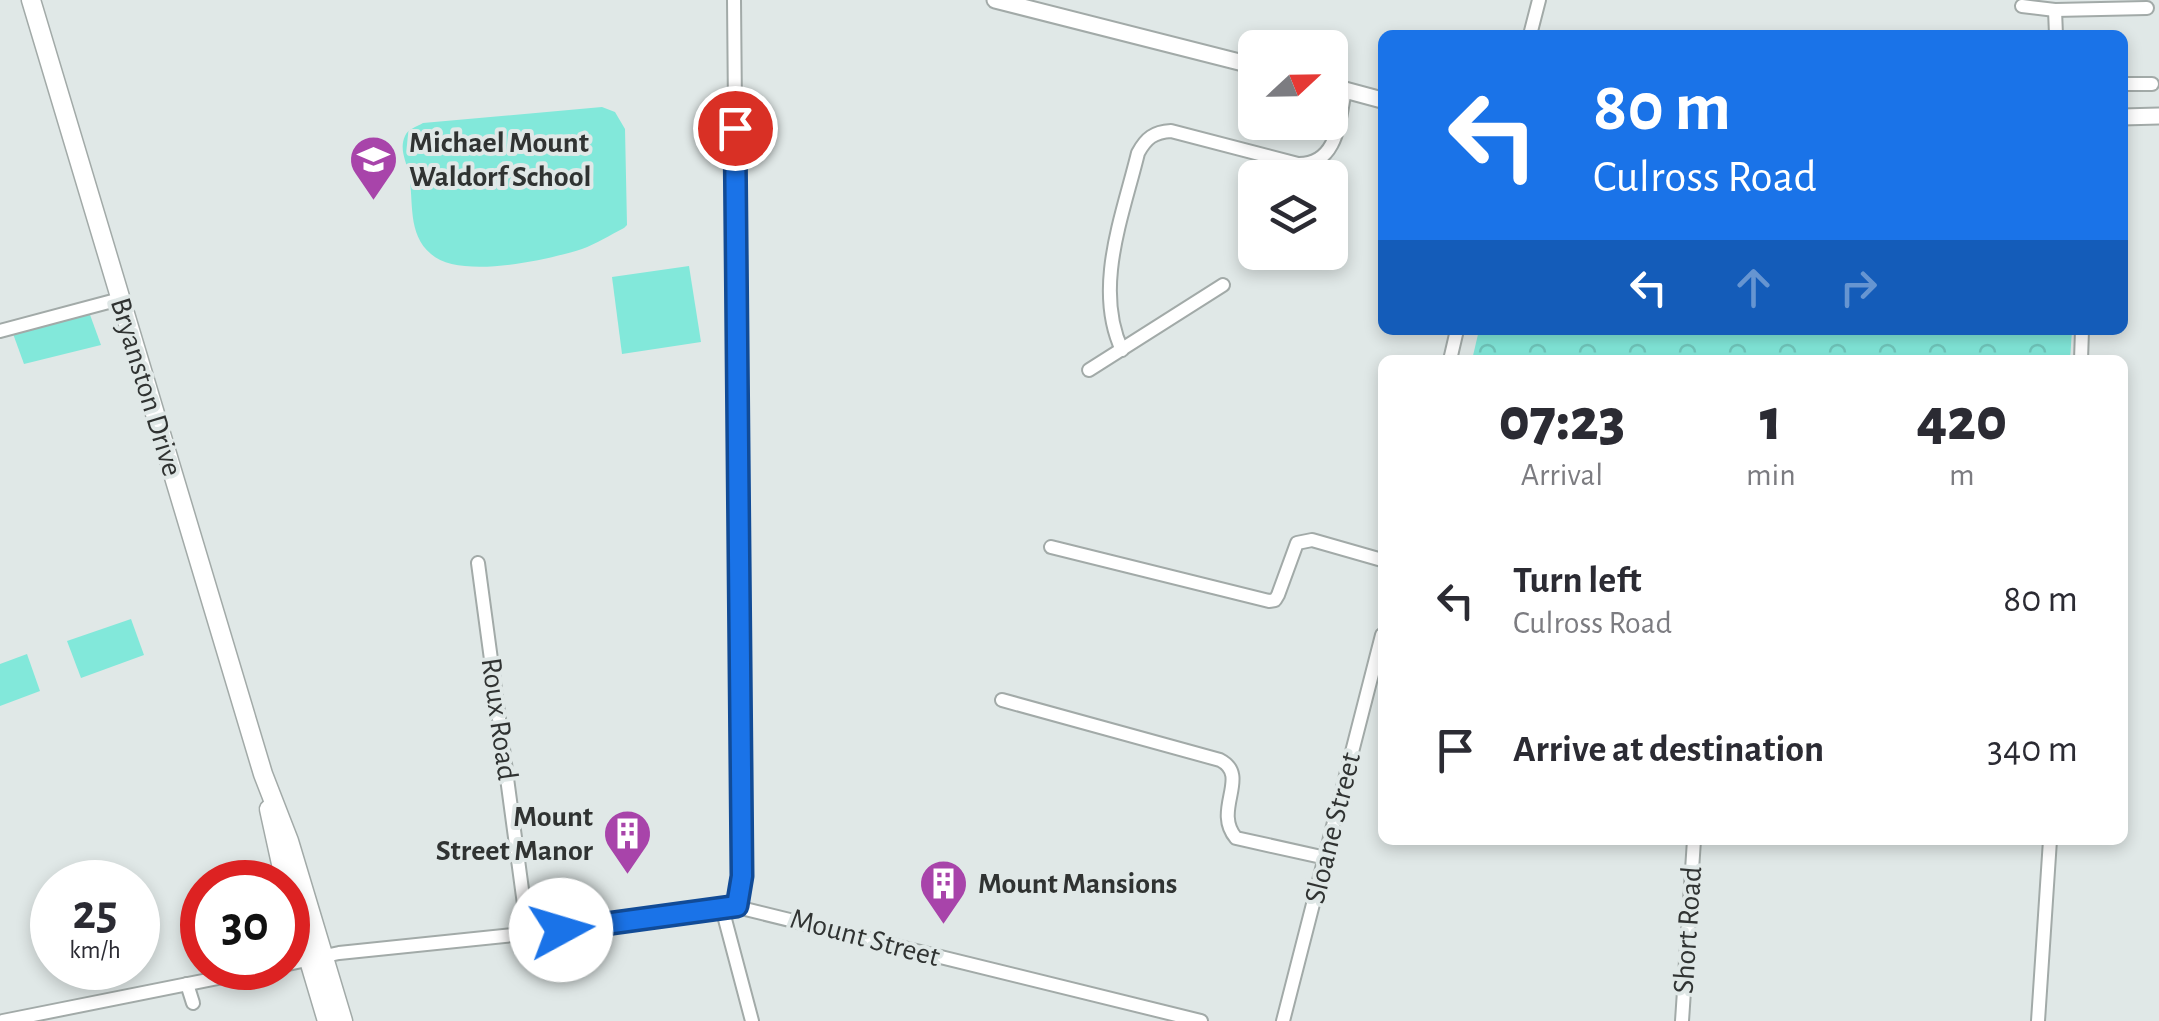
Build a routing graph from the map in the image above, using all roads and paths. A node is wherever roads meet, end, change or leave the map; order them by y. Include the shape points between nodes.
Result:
1 (31, 0) edge
2 (734, 0) edge
3 (995, 0) edge
4 (1539, 0) edge
5 (1040, 6) edge
6 (2022, 6) dead end
7 (2146, 8) dead end
8 (2055, 10) junction
9 (1531, 30) edge
10 (2056, 30) edge
11 (1238, 61) edge
12 (2128, 84) edge
13 (2152, 84) dead end
14 (1348, 91) edge
15 (1378, 99) edge
16 (2159, 116) edge
17 (2128, 117) edge
18 (1333, 140) edge
19 (1223, 285) dead end
20 (120, 299) junction
21 (0, 331) edge
22 (1122, 350) junction
23 (1089, 370) dead end
24 (1051, 547) dead end
25 (1378, 559) edge
26 (478, 562) dead end
27 (1378, 651) edge
28 (1002, 700) dead end
29 (263, 774) junction
30 (1694, 845) edge
31 (2050, 845) edge
32 (1326, 858) junction
33 (279, 860) edge
34 (737, 906) junction
35 (722, 908) junction
36 (528, 934) junction
37 (310, 943) edge
38 (316, 958) junction
39 (310, 959) edge
40 (180, 985) edge
41 (189, 990) edge
42 (193, 1003) dead end
43 (3, 1021) edge
44 (327, 1021) edge
45 (343, 1021) edge
46 (752, 1021) edge
47 (1200, 1021) edge
48 (1283, 1021) edge
49 (1682, 1021) edge
50 (2038, 1021) edge

1 - 20 main road, Bryanston Drive
2 - 34 street via 742,876
3 - 5 street
4 - 9 street
5 - 11 street
6 - 8 street
7 - 8 street
8 - 10 street
12 - 13 street
14 - 15 street
16 - 17 street
18 - 22 street via 1324,158 1298,164 1171,131 1147,139 1110,272
19 - 22 street
20 - 21 street
20 - 29 main road, Bryanston Drive
22 - 23 street
24 - 25 street via 1269,601 1278,595 1296,543 1312,540
26 - 36 street, Roux Road
27 - 32 street, Sloane Street
28 - 32 street via 1220,760 1233,773 1225,818 1236,838
29 - 33 main road, Bryanston Drive
29 - 38 main road, Bryanston Drive via 289,841
30 - 49 street, Short Road
31 - 50 street
32 - 48 street, Sloane Street
34 - 35 street, Mount Street
34 - 47 street, Mount Street
35 - 36 street, Mount Street
35 - 46 street
36 - 38 street, Mount Street
37 - 38 main road, Bryanston Drive
38 - 39 street, Mount Street
38 - 44 main road, Bryanston Drive
38 - 45 main road, Bryanston Drive
40 - 43 street
41 - 42 street

